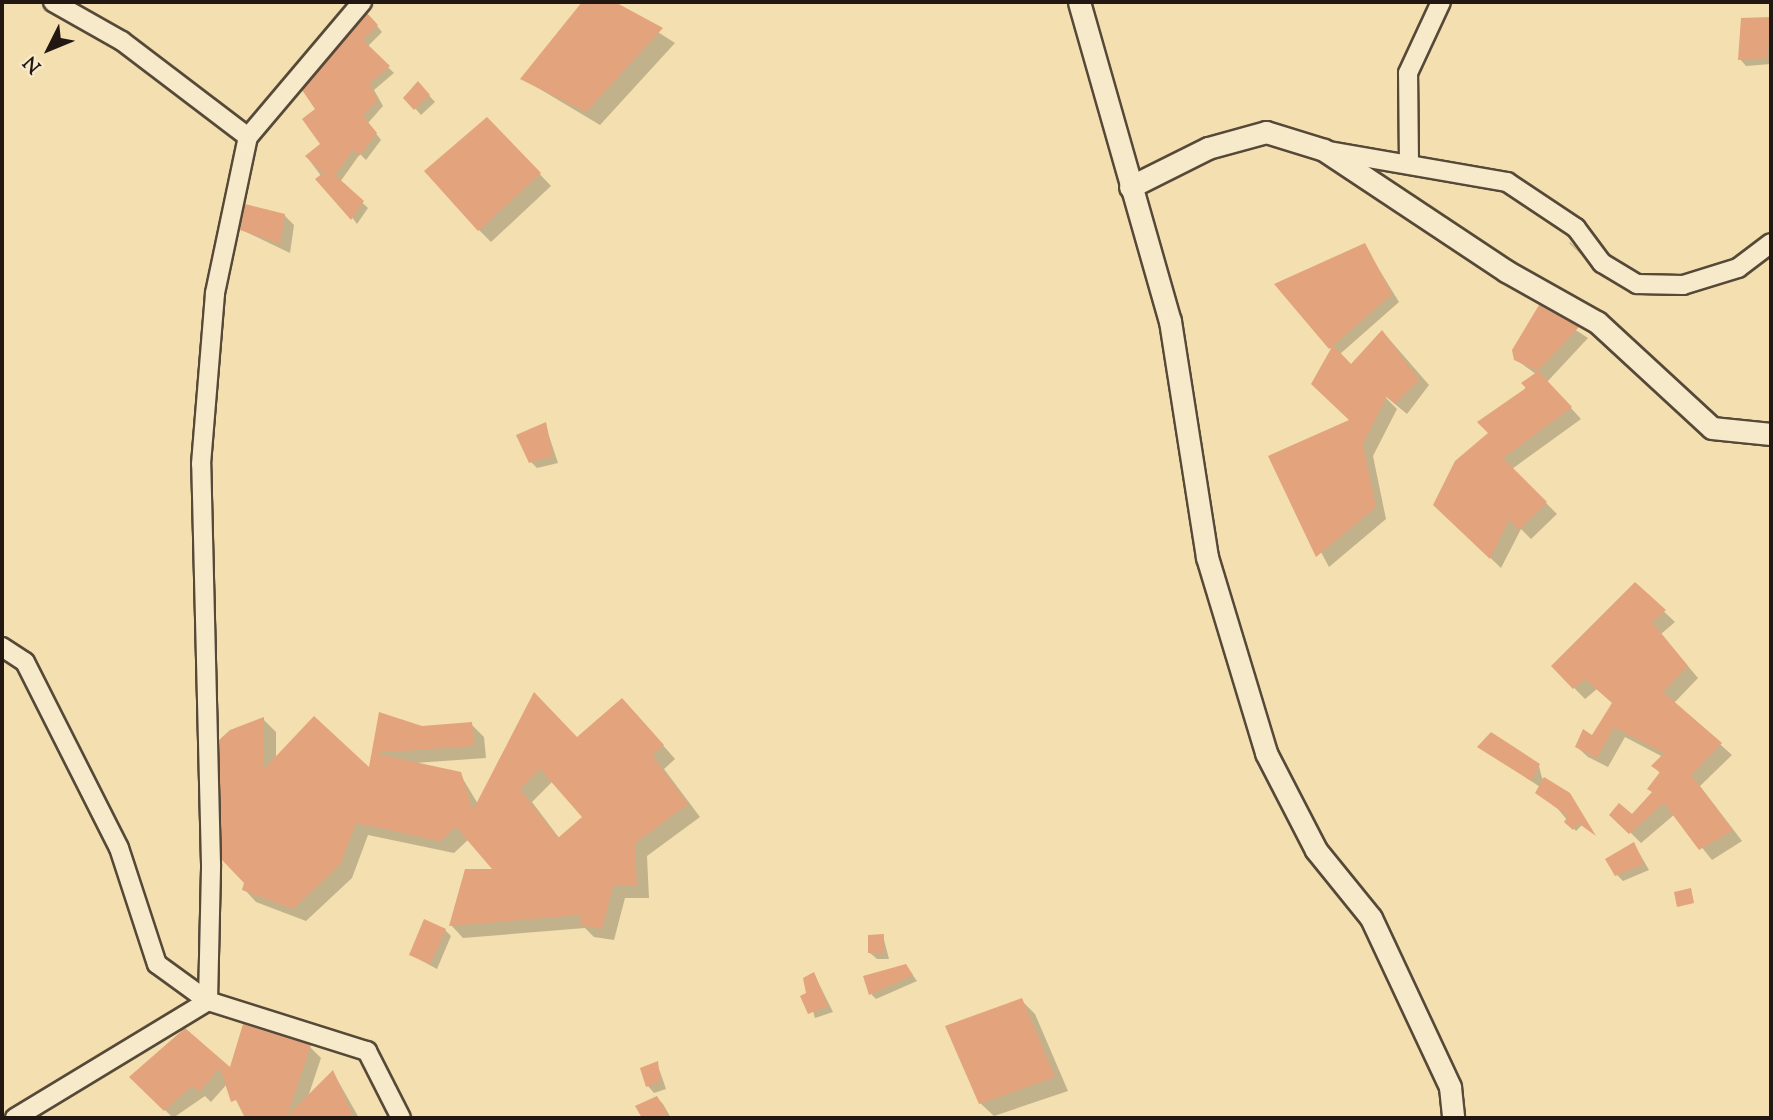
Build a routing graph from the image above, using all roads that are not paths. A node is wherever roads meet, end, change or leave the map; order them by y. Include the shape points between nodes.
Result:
1 (53, 2) edge
2 (362, 2) edge
3 (1079, 2) edge
4 (1441, 2) edge
5 (248, 137) junction
6 (1324, 150) junction
7 (1409, 164) junction
8 (1130, 187) junction
9 (1771, 243) edge
10 (1771, 435) edge
11 (2, 647) edge
12 (208, 1001) junction
13 (15, 1118) edge
14 (401, 1118) edge
15 (1453, 1118) edge

1 - 5 street via 122,41
2 - 5 street
3 - 8 street
4 - 7 street via 1408,73
5 - 12 street via 215,293 201,464 211,864
6 - 7 street
6 - 8 street via 1266,132 1208,148
6 - 10 street via 1506,271 1597,322 1712,428
7 - 9 street via 1507,182 1576,228 1602,263 1637,284 1683,285 1738,268
8 - 15 street via 1170,321 1206,557 1266,753 1316,850 1371,918 1450,1087
11 - 12 street via 25,662 119,848 157,964
12 - 13 street
12 - 14 street via 367,1051

